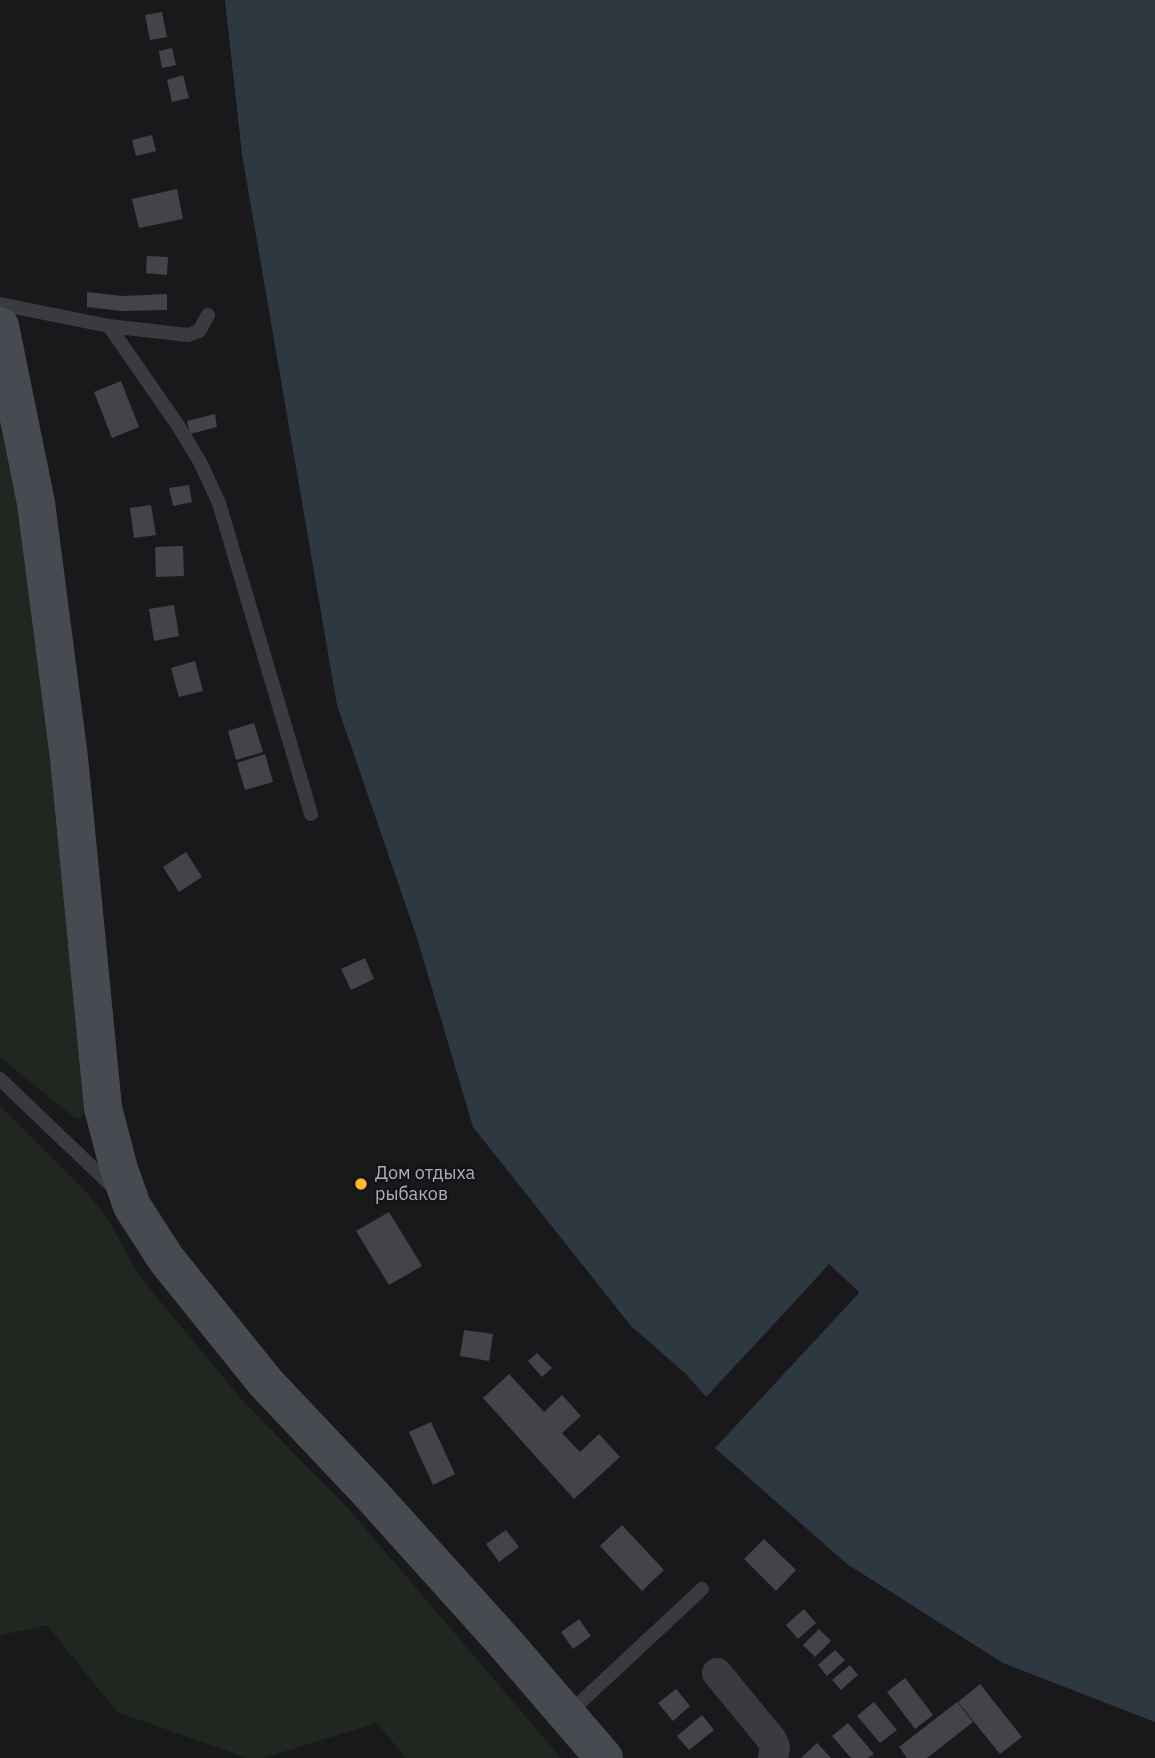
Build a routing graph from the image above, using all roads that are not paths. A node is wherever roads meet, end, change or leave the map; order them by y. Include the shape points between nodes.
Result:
1 (0, 304) edge
2 (208, 315) dead end
3 (0, 326) edge
4 (109, 326) junction
5 (311, 814) dead end
6 (0, 1079) edge
7 (132, 1206) junction
8 (702, 1589) dead end
9 (717, 1673) dead end
10 (568, 1714) junction
11 (604, 1758) edge
12 (773, 1758) edge

1 - 4 lane
2 - 4 lane via 199,331 188,335
3 - 7 main road via 36,503 69,758 103,1108
4 - 5 lane via 200,461 219,503
6 - 7 lane
7 - 10 main road via 166,1259 266,1383
8 - 10 lane
9 - 12 street via 772,1740
10 - 11 main road

